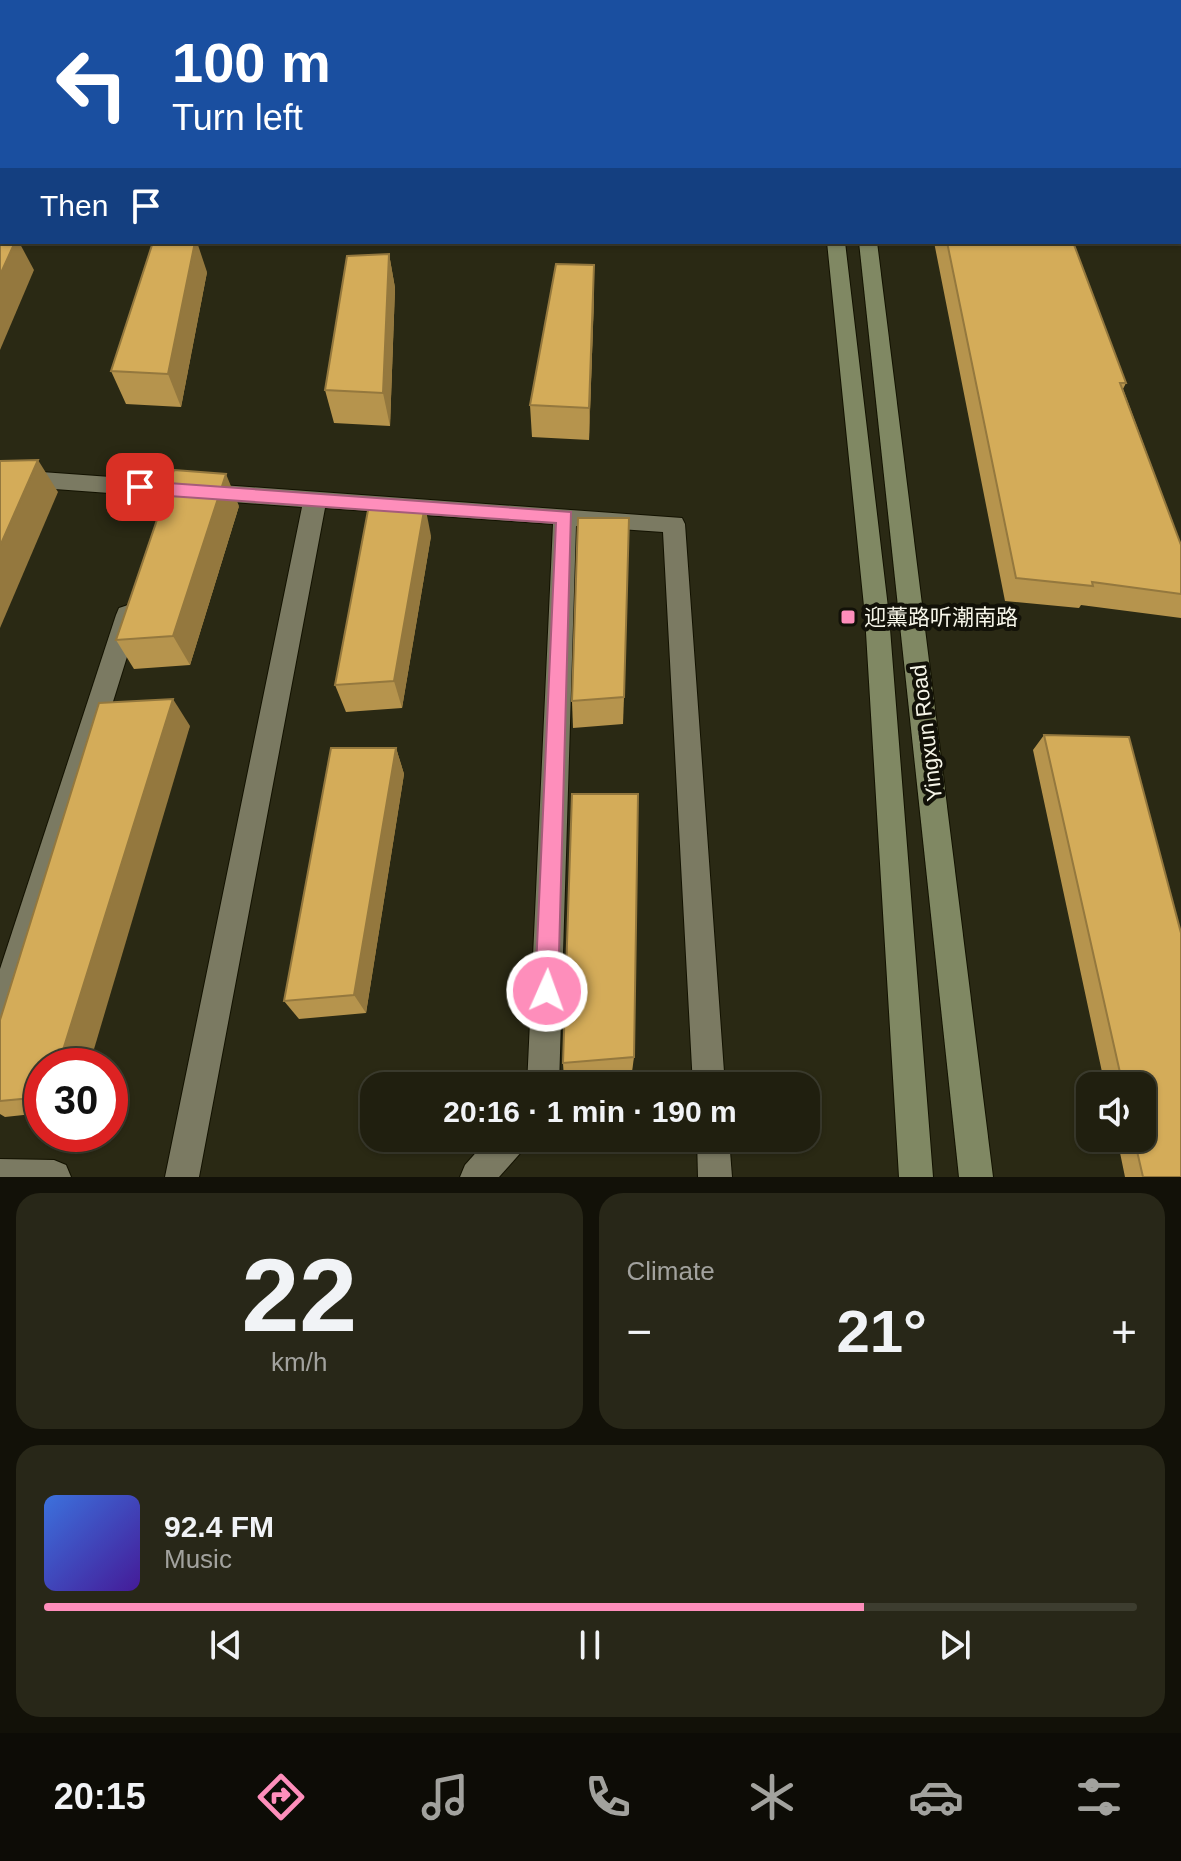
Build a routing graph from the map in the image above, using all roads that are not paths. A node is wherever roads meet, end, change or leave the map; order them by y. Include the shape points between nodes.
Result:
1 (836, 244) edge
2 (868, 244) edge
3 (0, 477) edge
4 (167, 489) junction
5 (315, 499) junction
6 (565, 517) junction
7 (158, 519) edge
8 (134, 595) edge
9 (0, 1016) edge
10 (544, 1072) edge
11 (708, 1072) edge
12 (499, 1152) edge
13 (714, 1152) edge
14 (0, 1176) edge
15 (54, 1177) edge
16 (182, 1177) edge
17 (477, 1177) edge
18 (715, 1177) edge
19 (916, 1177) edge
20 (976, 1177) edge

1 - 19 street, Yingxun Road via 877,616
2 - 20 street, Yingxun Road
3 - 4 street
4 - 5 street
4 - 7 street
5 - 6 street
5 - 16 street
6 - 10 street
6 - 11 street via 674,524
8 - 9 street
12 - 17 street
13 - 18 street
14 - 15 street

